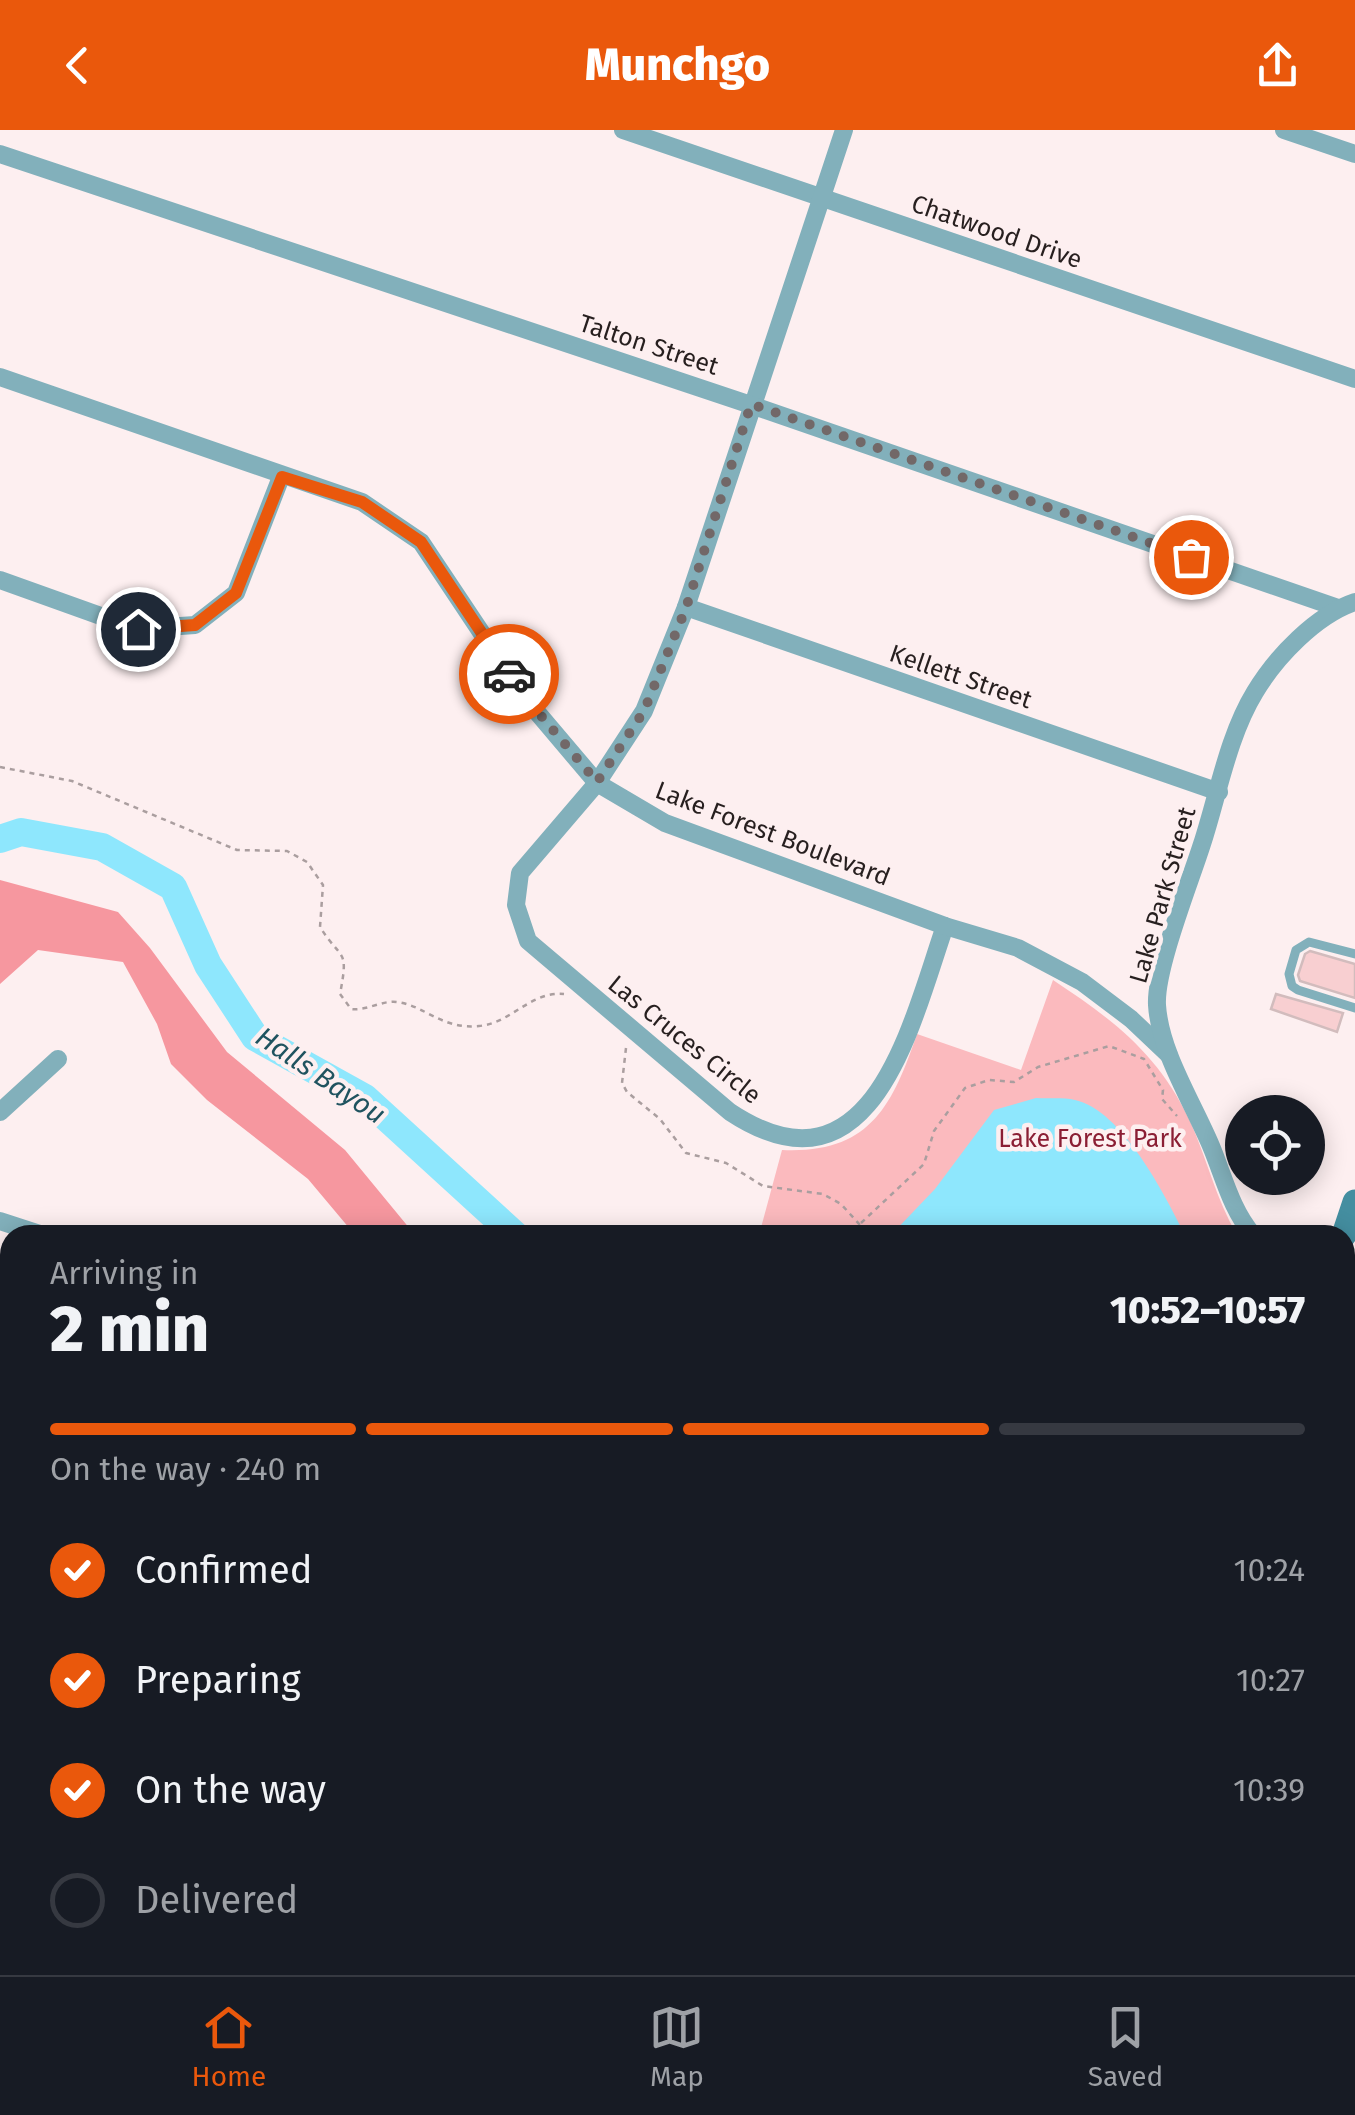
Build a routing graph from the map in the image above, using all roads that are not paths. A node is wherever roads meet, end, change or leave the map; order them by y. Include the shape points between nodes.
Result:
1 (623, 130) edge
2 (844, 130) edge
3 (1284, 130) edge
4 (0, 154) edge
5 (1355, 154) edge
6 (821, 197) junction
7 (0, 377) edge
8 (1355, 379) edge
9 (751, 404) junction
10 (282, 477) junction
11 (0, 580) edge
12 (1346, 605) edge
13 (686, 608) junction
14 (597, 782) junction
15 (1219, 792) junction
16 (945, 926) junction
17 (1355, 954) edge
18 (1355, 1008) edge
19 (1168, 1055) junction
20 (58, 1059) dead end
21 (0, 1112) edge
22 (1246, 1225) edge

1 - 6 street, Chatwood Drive
2 - 6 street, Las Cruces Circle
3 - 5 street
4 - 9 street, Talton Street
6 - 8 street, Chatwood Drive
6 - 9 street, Las Cruces Circle
7 - 10 street, Lake Forest Boulevard
9 - 12 street, Talton Street
9 - 13 street, Las Cruces Circle
10 - 11 street via 236,593 195,625 138,629
10 - 14 street, Lake Forest Boulevard via 362,502 421,542 526,698
12 - 15 street, Lake Park Street via 1286,652 1254,693
13 - 14 street, Las Cruces Circle via 644,711
13 - 15 street, Kellett Street
14 - 16 street, Lake Forest Boulevard via 665,822
14 - 16 street, Las Cruces Circle via 520,873 516,904 528,941 753,1128 794,1140 832,1133 872,1102 898,1062
15 - 19 street, Lake Park Street via 1156,998
16 - 19 street, Lake Forest Boulevard via 1018,948 1082,982
17 - 18 lane via 1309,942 1296,950 1289,974 1298,990
19 - 22 street, Lake Park Street
20 - 21 street

